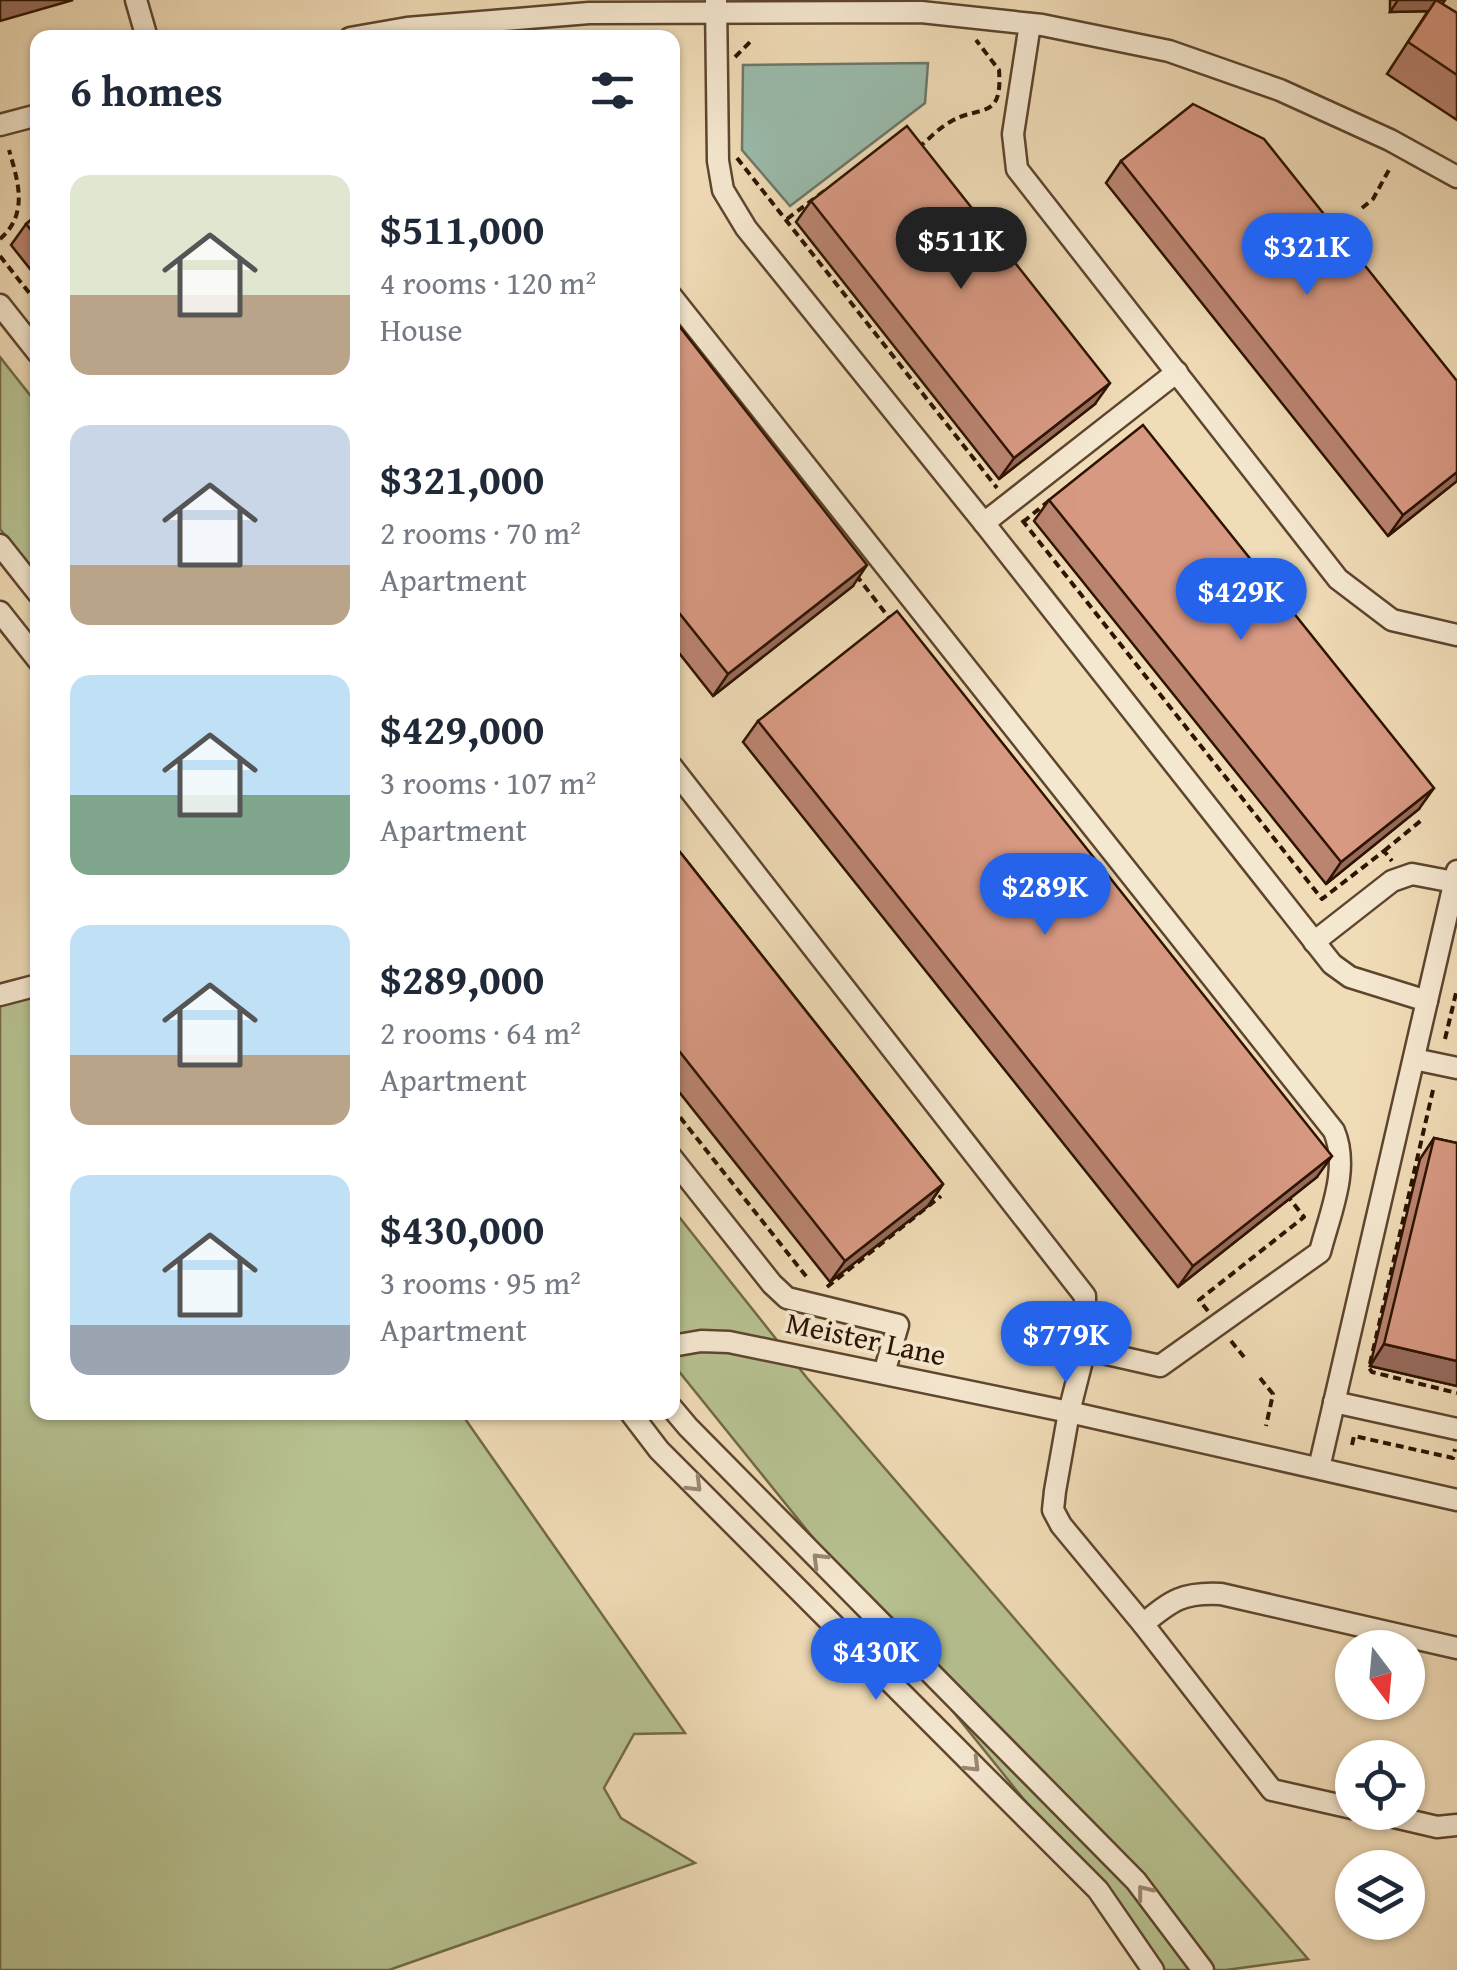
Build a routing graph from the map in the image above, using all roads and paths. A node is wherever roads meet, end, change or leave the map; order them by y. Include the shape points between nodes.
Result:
1 (136, 0) edge
2 (716, 6) edge
3 (1030, 24) junction
4 (506, 29) edge
5 (145, 30) edge
6 (396, 30) edge
7 (753, 38) dead end
8 (976, 40) dead end
9 (730, 64) dead end
10 (30, 117) edge
11 (0, 125) edge
12 (917, 149) edge
13 (9, 150) dead end
14 (732, 152) dead end
15 (1390, 168) dead end
16 (1457, 177) edge
17 (830, 188) edge
18 (1362, 208) dead end
19 (787, 219) junction
20 (0, 238) edge
21 (0, 256) edge
22 (30, 294) edge
23 (0, 305) edge
24 (680, 306) edge
25 (30, 343) edge
26 (1177, 372) junction
27 (997, 488) dead end
28 (1050, 500) edge
29 (1018, 516) dead end
30 (1024, 522) junction
31 (984, 523) junction
32 (0, 545) edge
33 (846, 562) edge
34 (30, 583) edge
35 (0, 612) edge
36 (892, 621) edge
37 (1457, 635) edge
38 (30, 650) edge
39 (680, 776) edge
40 (1424, 818) edge
41 (1384, 851) junction
42 (1394, 864) dead end
43 (1456, 877) edge
44 (1451, 927) edge
45 (1314, 942) junction
46 (30, 987) edge
47 (1457, 989) edge
48 (0, 995) edge
49 (1427, 1001) junction
50 (1445, 1039) dead end
51 (1414, 1059) junction
52 (1457, 1068) edge
53 (1434, 1090) dead end
54 (680, 1117) edge
55 (680, 1168) edge
56 (941, 1196) edge
57 (1290, 1198) edge
58 (808, 1280) junction
59 (806, 1289) dead end
60 (1211, 1315) dead end
61 (1225, 1334) dead end
62 (680, 1345) edge
63 (1085, 1349) junction
64 (1244, 1357) dead end
65 (884, 1373) junction
66 (1260, 1378) dead end
67 (1457, 1394) edge
68 (1334, 1402) junction
69 (1069, 1412) junction
70 (680, 1418) edge
71 (636, 1420) edge
72 (1266, 1426) dead end
73 (1457, 1429) edge
74 (1457, 1440) edge
75 (1352, 1445) dead end
76 (1319, 1468) junction
77 (1457, 1500) edge
78 (1144, 1624) junction
79 (1457, 1648) edge
80 (1335, 1804) edge
81 (1425, 1824) edge
82 (1457, 1824) edge
83 (1154, 1970) edge
84 (1203, 1970) edge

1 - 5 street
2 - 3 street via 920,12
2 - 4 street via 590,14
2 - 31 street via 722,190
3 - 16 street via 1169,52 1280,90
3 - 26 street via 1014,134 1017,170
4 - 6 street
7 - 9 path
8 - 12 path via 999,70 993,105 952,120
10 - 11 street
13 - 20 path via 20,204
14 - 19 path
15 - 18 path
17 - 19 path
19 - 27 path
21 - 22 path
23 - 25 street
24 - 63 street via 1342,1148 1320,1252 1160,1366
26 - 31 street
26 - 37 street via 1338,579 1392,620
28 - 30 path
29 - 30 path
30 - 41 path via 1322,900
31 - 45 street
32 - 34 street
33 - 36 path
35 - 38 street
39 - 63 street via 1085,1296
40 - 41 path
41 - 42 path
43 - 44 street
43 - 45 street via 1412,874 1392,881
44 - 49 street
45 - 49 street via 1350,978
46 - 48 street
47 - 50 path
49 - 51 street
51 - 52 street
51 - 68 street
53 - 67 path via 1369,1368
54 - 58 path
55 - 65 street via 787,1298 898,1325
56 - 58 path via 819,1291
57 - 60 path via 1304,1218 1200,1300
58 - 59 path
61 - 64 path
62 - 65 street, Meister Lane via 730,1342
63 - 69 street
65 - 69 street, Meister Lane
66 - 72 path via 1273,1394
68 - 73 street
68 - 76 street
69 - 76 street, Meister Lane
69 - 78 street via 1053,1510
84 -> 70 street via 1136,1881
71 -> 83 street via 1098,1890
74 - 75 path via 1454,1458 1354,1436
76 - 77 street, Meister Lane
78 - 79 street via 1193,1592 1221,1594
78 - 80 street via 1272,1790
81 - 82 street

